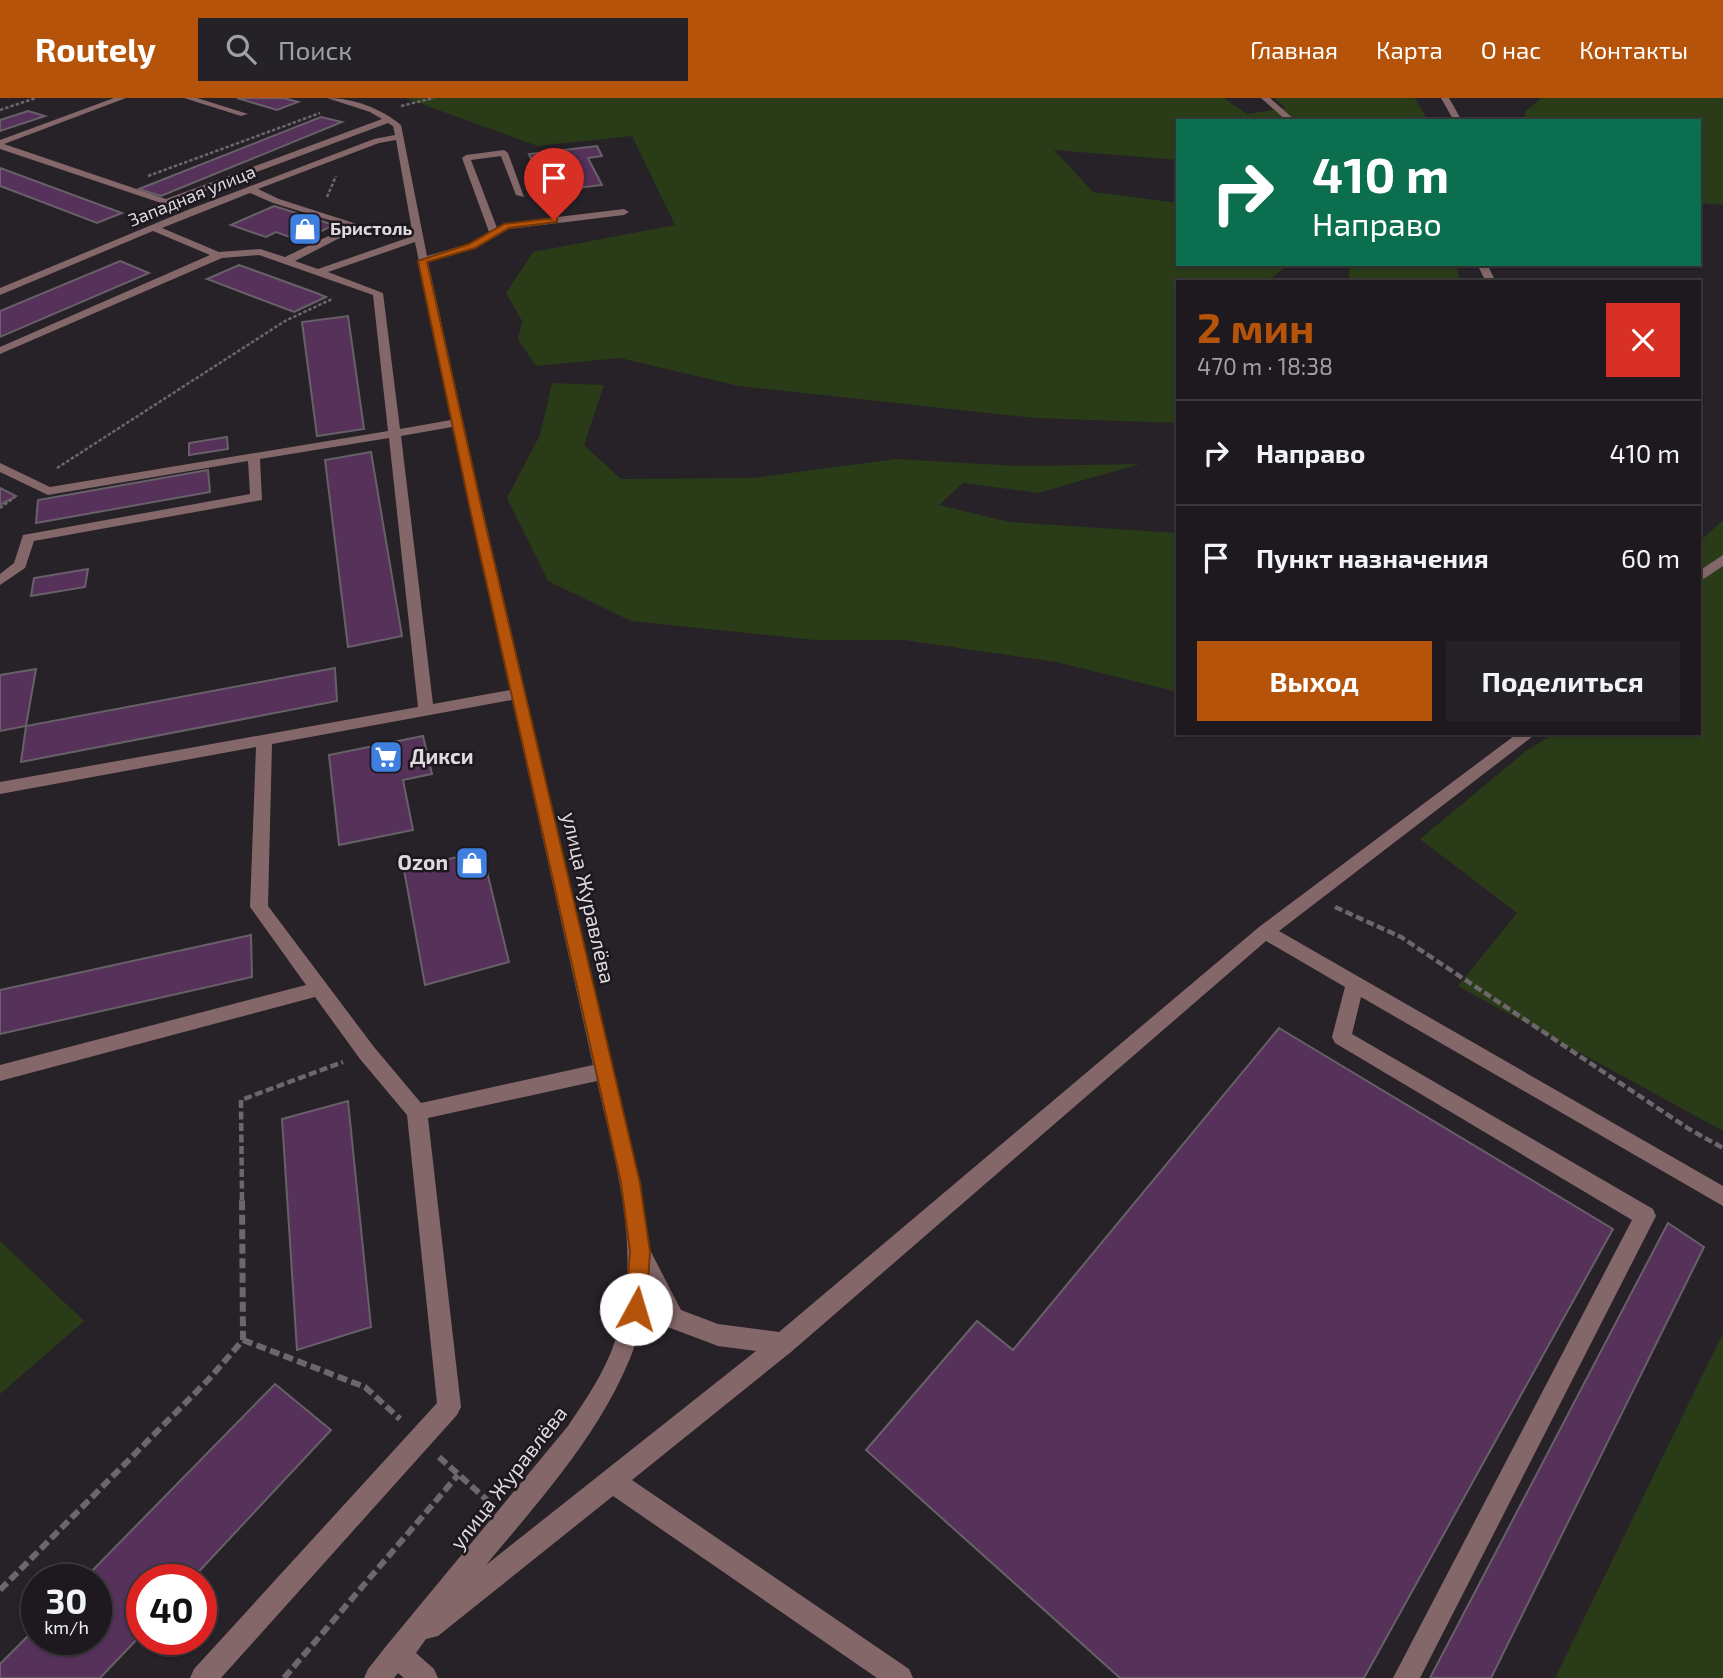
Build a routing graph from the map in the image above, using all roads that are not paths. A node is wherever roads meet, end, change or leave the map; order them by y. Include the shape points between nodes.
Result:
1 (122, 98) edge
2 (188, 98) edge
3 (1265, 98) edge
4 (1445, 98) edge
5 (328, 105) edge
6 (244, 114) dead end
7 (390, 119) junction
8 (1290, 119) edge
9 (1457, 119) edge
10 (399, 137) junction
11 (0, 144) edge
12 (250, 189) junction
13 (521, 195) dead end
14 (166, 202) junction
15 (193, 211) junction
16 (624, 212) dead end
17 (154, 228) junction
18 (494, 232) junction
19 (418, 237) junction
20 (242, 245) dead end
21 (218, 255) junction
22 (286, 261) junction
23 (422, 261) junction
24 (318, 272) junction
25 (0, 292) edge
26 (0, 351) edge
27 (457, 423) junction
28 (394, 433) junction
29 (254, 456) junction
30 (0, 467) edge
31 (1723, 559) edge
32 (1701, 576) edge
33 (0, 581) edge
34 (518, 694) junction
35 (426, 710) junction
36 (1526, 735) edge
37 (264, 742) junction
38 (0, 788) edge
39 (1265, 932) junction
40 (1355, 984) junction
41 (319, 989) junction
42 (605, 1071) junction
43 (0, 1073) edge
44 (417, 1112) junction
45 (1723, 1197) edge
46 (640, 1252) junction
47 (783, 1344) junction
48 (612, 1481) junction
49 (397, 1654) junction
50 (203, 1678) edge
51 (377, 1678) edge
52 (425, 1678) edge
53 (900, 1678) edge
54 (1406, 1678) edge

1 - 11 street
2 - 6 street
3 - 8 street
4 - 9 street
5 - 7 street via 373,110
7 - 10 street, улица Журавлёва via 397,125
7 - 14 street
10 - 12 street, Западная улица
10 - 19 street, улица Журавлёва
11 - 14 street
12 - 15 street, Западная улица
12 - 22 street via 358,226
13 - 18 street via 504,153 466,158
14 - 15 street
15 - 17 street, Западная улица
16 - 18 street via 507,226
17 - 21 street
17 - 25 street, Западная улица
18 - 23 street via 472,246
19 - 23 street, улица Журавлёва
19 - 24 street
20 - 21 street
21 - 22 street via 260,252
21 - 26 street
22 - 24 street
23 - 27 street, улица Журавлёва
24 - 28 street via 377,293
27 - 28 street
27 - 34 street, улица Журавлёва
28 - 29 street
28 - 35 street
29 - 30 street via 48,491
29 - 33 street via 257,496 28,538 20,565
31 - 32 street
34 - 35 street
34 - 42 street, улица Журавлёва
35 - 37 street
36 - 39 street
37 - 38 street
37 - 41 street via 259,907
39 - 40 street
39 - 47 street
40 - 45 street
40 - 54 street via 1342,1037 1645,1216
41 - 43 street
41 - 44 street
42 - 44 street
42 - 46 street, улица Журавлёва
44 - 50 street via 449,1407
46 - 47 street via 673,1318 718,1335
46 - 49 street, улица Журавлёва via 636,1309 626,1345 581,1427
47 - 48 street
48 - 49 street
48 - 53 street
49 - 51 street, улица Журавлёва
49 - 52 street

